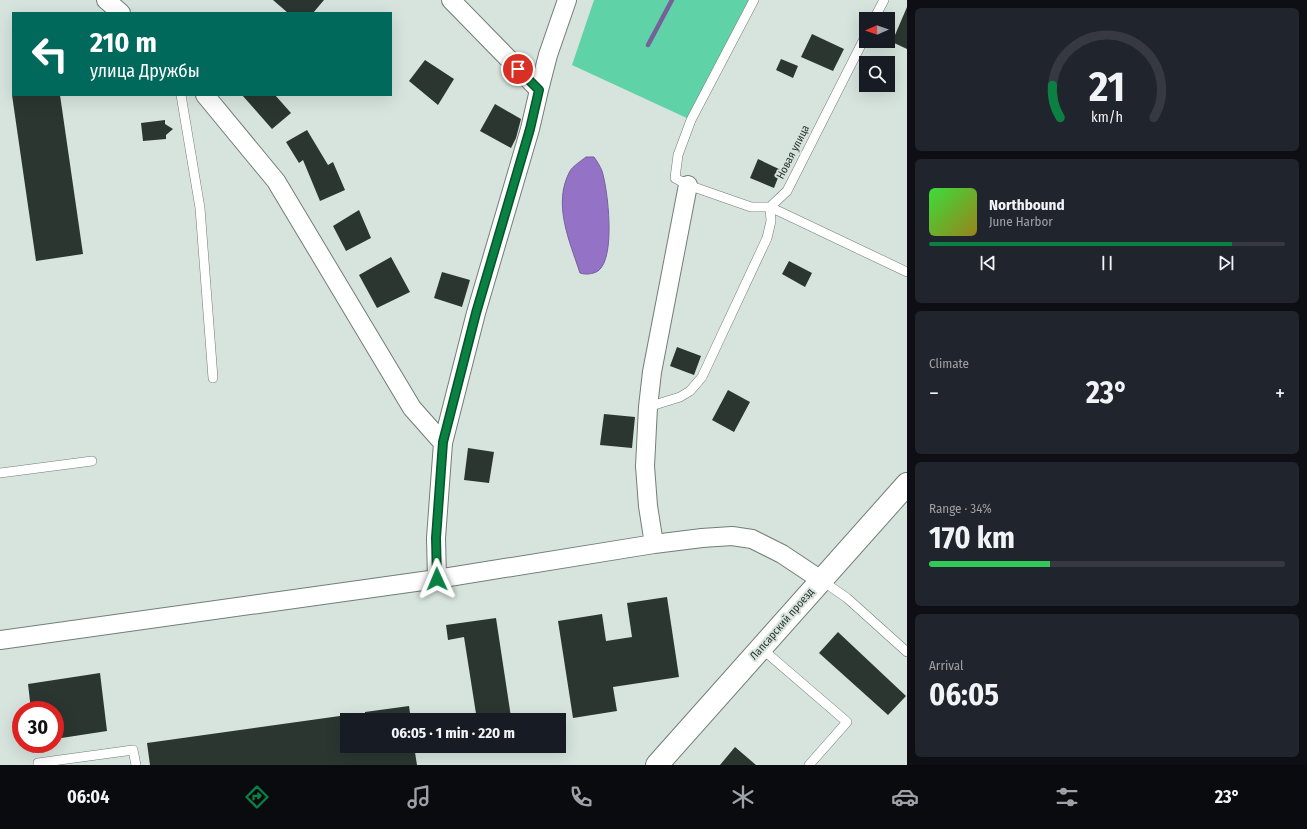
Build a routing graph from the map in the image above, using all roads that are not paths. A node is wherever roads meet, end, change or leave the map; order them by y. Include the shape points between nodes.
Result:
1 (106, 0) edge
2 (567, 0) edge
3 (754, 0) edge
4 (884, 0) edge
5 (450, 2) edge
6 (120, 12) edge
7 (878, 12) edge
8 (859, 48) edge
9 (539, 90) junction
10 (181, 96) edge
11 (206, 96) edge
12 (682, 181) junction
13 (770, 207) junction
14 (907, 272) edge
15 (213, 378) dead end
16 (648, 407) junction
17 (443, 442) junction
18 (92, 461) dead end
19 (0, 473) edge
20 (907, 484) edge
21 (654, 544) junction
22 (437, 579) junction
23 (821, 580) junction
24 (0, 639) edge
25 (761, 648) junction
26 (907, 652) edge
27 (38, 765) edge
28 (136, 765) edge
29 (657, 765) edge
30 (809, 765) edge

1 - 6 street
2 - 9 street
3 - 12 lane via 691,120 678,154
4 - 7 lane
5 - 9 street
8 - 13 lane, Новая улица via 787,191
9 - 17 street via 476,313
10 - 15 lane via 200,208
11 - 17 street via 276,181 412,408
12 - 13 lane via 751,207
12 - 16 street
13 - 14 lane
13 - 16 lane via 771,222 767,238 702,377 690,391 680,397
16 - 21 street via 645,466
17 - 22 street via 436,538
18 - 19 lane
20 - 23 street, Лапсарский проезд
21 - 22 street
21 - 23 street via 732,536 752,539 782,554
22 - 24 street
23 - 25 street, Лапсарский проезд
23 - 26 lane via 847,598
25 - 29 street, Лапсарский проезд
25 - 30 lane via 846,722
27 - 28 lane via 133,750

